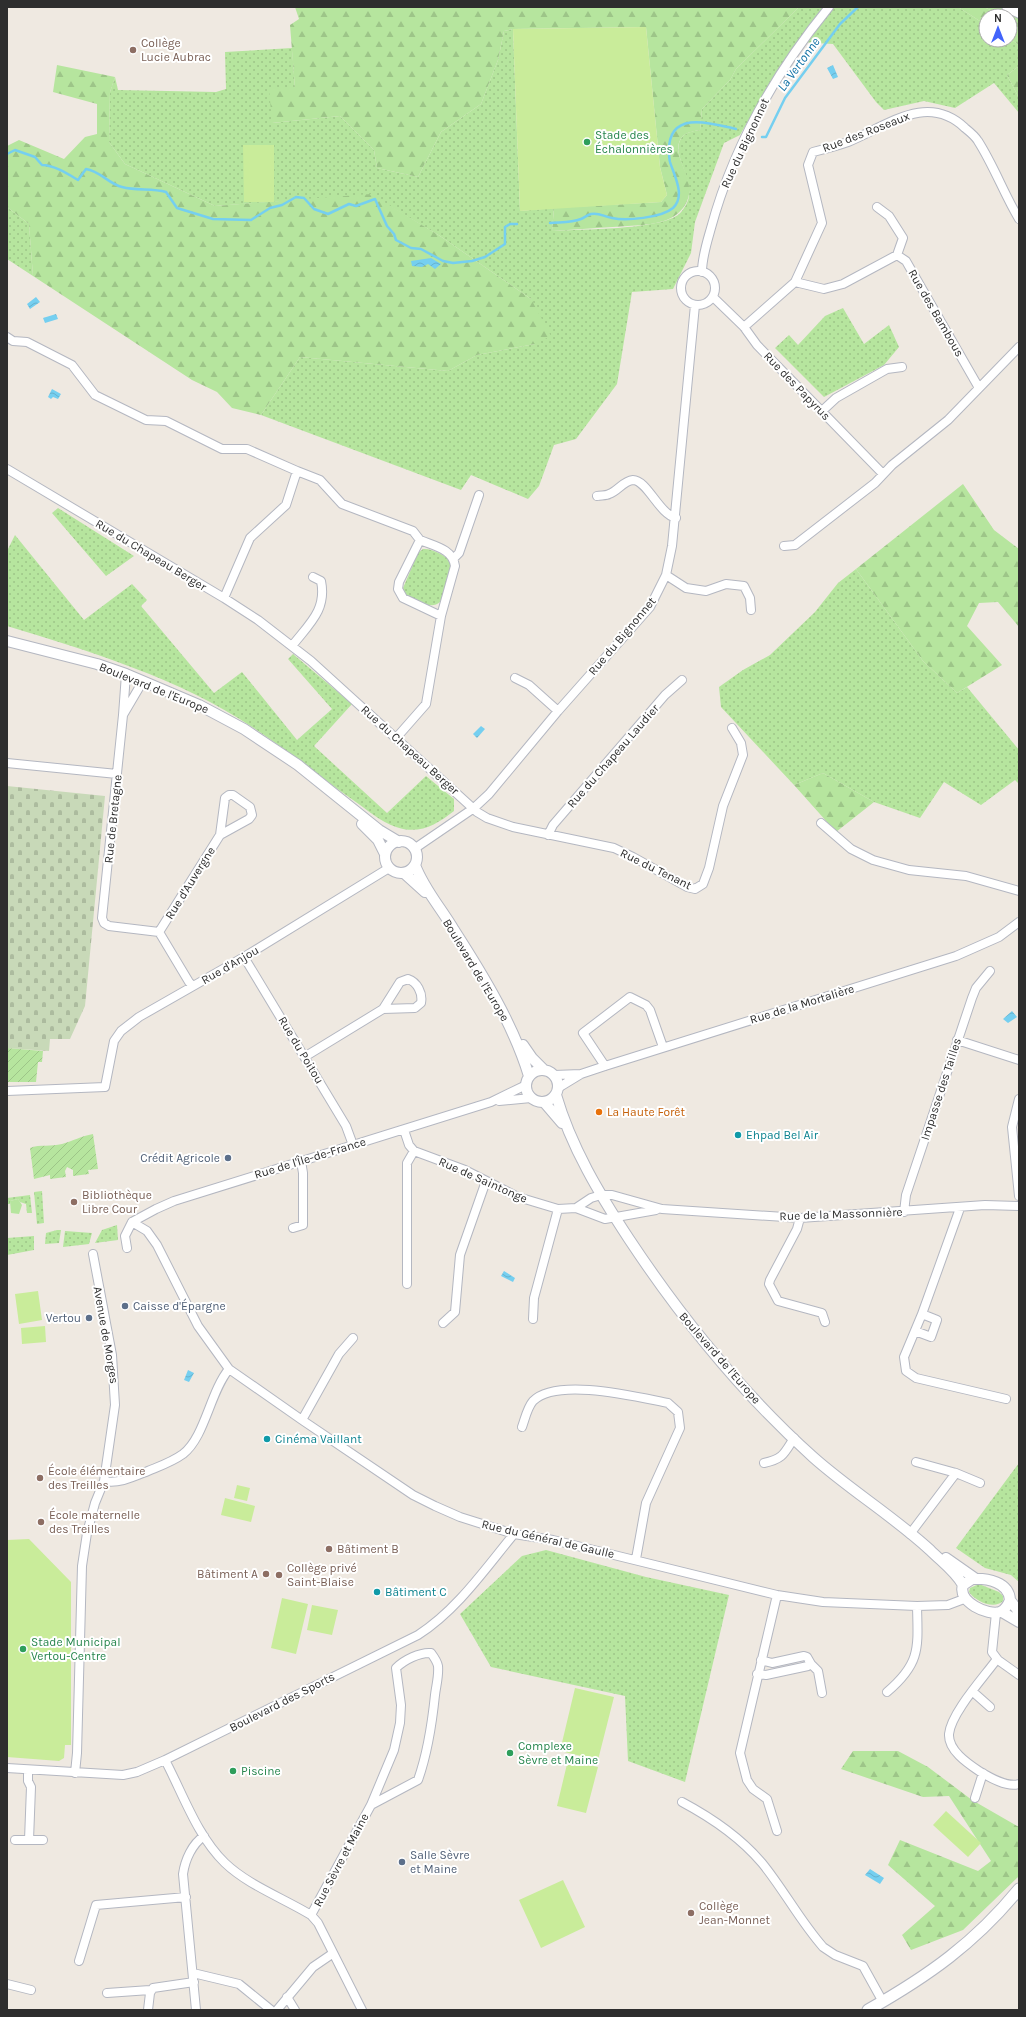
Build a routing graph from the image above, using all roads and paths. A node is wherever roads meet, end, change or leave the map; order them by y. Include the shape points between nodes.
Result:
1 (828, 7) edge
2 (1008, 7) edge
3 (1019, 12) edge
4 (877, 207) dead end
5 (1019, 219) edge
6 (897, 255) junction
7 (702, 272) junction
8 (794, 282) junction
9 (713, 296) junction
10 (695, 305) junction
11 (744, 327) junction
12 (7, 337) edge
13 (1019, 347) edge
14 (902, 367) dead end
15 (979, 388) junction
16 (822, 412) junction
17 (7, 469) edge
18 (297, 471) junction
19 (883, 474) junction
20 (479, 495) dead end
21 (597, 496) dead end
22 (676, 518) junction
23 (420, 540) junction
24 (784, 546) dead end
25 (454, 558) junction
26 (666, 575) junction
27 (313, 578) dead end
28 (224, 598) junction
29 (751, 610) dead end
30 (441, 616) junction
31 (7, 641) edge
32 (292, 646) junction
33 (126, 674) junction
34 (516, 678) dead end
35 (682, 680) dead end
36 (143, 681) junction
37 (558, 711) junction
38 (123, 715) junction
39 (732, 728) dead end
40 (397, 737) junction
41 (7, 763) edge
42 (117, 774) junction
43 (348, 805) junction
44 (474, 808) junction
45 (821, 822) dead end
46 (220, 835) junction
47 (548, 835) junction
48 (399, 842) junction
49 (414, 849) junction
50 (385, 854) junction
51 (415, 865) junction
52 (389, 868) junction
53 (404, 873) junction
54 (1019, 891) edge
55 (435, 902) junction
56 (1019, 922) edge
57 (159, 932) junction
58 (244, 957) junction
59 (990, 971) dead end
60 (193, 986) junction
61 (383, 1009) junction
62 (516, 1039) junction
63 (957, 1040) junction
64 (663, 1047) junction
65 (306, 1056) junction
66 (1019, 1060) edge
67 (604, 1066) junction
68 (544, 1070) junction
69 (581, 1074) junction
70 (554, 1075) junction
71 (528, 1081) junction
72 (7, 1090) edge
73 (557, 1092) junction
74 (531, 1098) junction
75 (1019, 1099) edge
76 (491, 1102) junction
77 (544, 1102) junction
78 (404, 1130) junction
79 (568, 1130) junction
80 (353, 1145) junction
81 (414, 1151) junction
82 (300, 1161) junction
83 (486, 1181) junction
84 (601, 1195) junction
85 (1019, 1196) edge
86 (1019, 1206) edge
87 (958, 1207) junction
88 (576, 1208) junction
89 (558, 1209) junction
90 (662, 1209) junction
91 (904, 1212) junction
92 (616, 1218) junction
93 (800, 1218) junction
94 (132, 1222) junction
95 (294, 1228) dead end
96 (127, 1248) dead end
97 (93, 1254) dead end
98 (407, 1284) dead end
99 (922, 1314) junction
100 (533, 1319) dead end
101 (825, 1322) dead end
102 (443, 1323) dead end
103 (915, 1331) junction
104 (353, 1338) dead end
105 (229, 1369) junction
106 (1006, 1399) dead end
107 (302, 1420) junction
108 (522, 1427) dead end
109 (794, 1438) junction
110 (916, 1462) dead end
111 (764, 1463) dead end
112 (956, 1473) junction
113 (104, 1481) junction
114 (980, 1483) dead end
115 (514, 1534) junction
116 (910, 1534) junction
117 (923, 1543) junction
118 (636, 1559) junction
119 (976, 1579) junction
120 (963, 1585) junction
121 (777, 1594) junction
122 (964, 1599) junction
123 (1010, 1600) junction
124 (917, 1606) junction
125 (999, 1612) junction
126 (1019, 1612) edge
127 (1019, 1622) edge
128 (997, 1659) junction
129 (761, 1660) junction
130 (811, 1664) junction
131 (757, 1674) junction
132 (1019, 1675) edge
133 (972, 1691) junction
134 (887, 1692) dead end
135 (822, 1693) dead end
136 (990, 1707) dead end
137 (166, 1760) junction
138 (7, 1768) edge
139 (28, 1770) junction
140 (75, 1773) junction
141 (983, 1773) junction
142 (1019, 1784) edge
143 (975, 1798) dead end
144 (682, 1802) dead end
145 (371, 1805) junction
146 (777, 1831) dead end
147 (204, 1836) junction
148 (15, 1840) dead end
149 (29, 1840) junction
150 (43, 1840) dead end
151 (1019, 1889) edge
152 (186, 1897) junction
153 (311, 1915) junction
154 (332, 1954) junction
155 (78, 1961) dead end
156 (193, 1973) junction
157 (194, 1982) junction
158 (7, 1984) edge
159 (31, 1990) dead end
160 (150, 1990) junction
161 (107, 1993) dead end
162 (287, 1997) junction
163 (883, 2002) junction
164 (148, 2010) edge
165 (196, 2010) edge
166 (271, 2010) edge
167 (277, 2010) edge
168 (295, 2010) edge
169 (362, 2010) edge
170 (868, 2010) edge

1 - 7 street, Rue du Bignonnet via 808,32 747,135 719,199 702,261
2 - 3 main road
4 - 6 street via 889,216 903,238
5 - 8 street, Rue des Roseaux via 977,139 959,122 942,113 918,112 888,122 848,142 813,152 808,165 822,223
6 - 8 street via 843,284 824,289
6 - 15 street, Rue des Bambous via 906,261
7 - 9 street via 714,282
7 - 10 street via 691,273 682,285 681,290 686,300
8 - 11 street, Rue des Roseaux
9 - 10 street via 705,304
9 - 11 street, Rue des Papyrus
10 - 22 street, Rue du Bignonnet
11 - 16 street, Rue des Papyrus via 757,345
12 - 18 street via 13,341 28,342 72,365 95,395 146,420 166,421 222,449 247,449
13 - 15 street
14 - 16 street via 888,369 836,398
15 - 19 street via 948,420
16 - 19 street, Rue des Papyrus
17 - 28 street, Rue du Chapeau Berger
18 - 23 street via 320,480 342,504 413,531
18 - 28 street via 286,505 250,538
19 - 24 street via 795,545
20 - 25 street via 459,553
21 - 22 street via 609,494 628,481 635,480 643,484 660,507 671,517
22 - 26 street, Rue du Bignonnet
23 - 25 street via 450,552
23 - 30 street via 399,582 398,590 403,598
25 - 30 street via 455,566
26 - 29 street via 686,588 706,591 726,584 744,586 750,598
26 - 37 street, Rue du Bignonnet via 650,607
27 - 32 street via 321,581 324,594 321,607
28 - 32 street, Rue du Chapeau Berger
30 - 40 street via 426,704
31 - 33 street, Boulevard de l'Europe
32 - 40 street, Rue du Chapeau Berger
33 - 36 street, Boulevard de l'Europe
33 - 38 street, Rue de Bretagne
34 - 37 street via 529,685
35 - 47 street, Rue du Chapeau Laudier via 637,727 553,825
36 - 38 street, Rue de Bretagne
36 - 43 street, Boulevard de l'Europe via 199,704 244,729 298,765
37 - 44 street, Rue du Bignonnet via 489,794
38 - 42 street, Rue de Bretagne
39 - 47 street, Rue du Tenant via 741,744 743,755 723,806 709,868 703,884 695,889 614,848
40 - 44 street, Rue du Chapeau Berger
41 - 42 street
42 - 57 street, Rue de Bretagne via 103,911 104,923 109,926
43 - 48 street, Boulevard de l'Europe via 379,830
43 - 50 street, Boulevard de l'Europe via 378,840
44 - 47 street, Rue du Tenant via 487,818
44 - 49 street, Rue du Bignonnet
45 - 54 street via 851,849 873,860 909,870 966,876
46 - 46 street, Rue d'Auvergne via 252,815 250,807 233,795 225,798
46 - 57 street, Rue d'Auvergne
48 - 49 street via 406,842
48 - 50 street via 388,847
49 - 51 street via 417,857
50 - 52 street
51 - 53 street
51 - 55 street, Boulevard de l'Europe
52 - 53 street via 394,872
52 - 58 street, Rue d'Anjou
53 - 55 street, Boulevard de l'Europe
55 - 62 street, Boulevard de l'Europe via 469,953
56 - 64 street, Rue de la Mortalière via 999,937 956,956
57 - 60 street
58 - 60 street, Rue d'Anjou
58 - 65 street, Rue du Poitou
59 - 63 street, Impasse des Tailles via 976,988
60 - 72 street, Rue d'Anjou via 121,1031 114,1041 106,1087
61 - 61 street via 400,982 408,979 419,988 421,1003 414,1008
61 - 65 street
62 - 68 street, Boulevard de l'Europe via 522,1042 532,1058
62 - 71 street, Boulevard de l'Europe
63 - 66 street
63 - 91 street, Impasse des Tailles via 906,1195
64 - 67 street, Rue de la Mortalière
64 - 67 street via 650,1010 646,1005 630,997 583,1033
65 - 80 street, Rue du Poitou via 346,1126
67 - 69 street, Rue de la Mortalière
68 - 70 street
68 - 71 street via 538,1070
69 - 70 street, Rue de la Mortalière
69 - 73 street, Rue de la Mortalière
70 - 73 street via 558,1081
71 - 74 street
71 - 76 street, Rue de l'Île-de-France
73 - 77 street via 553,1099
73 - 79 street, Boulevard de l'Europe
74 - 76 street, Rue de l'Île-de-France
74 - 77 street
75 - 85 street via 1012,1127
76 - 78 street, Rue de l'Île-de-France
77 - 79 street, Boulevard de l'Europe
78 - 80 street, Rue de l'Île-de-France
78 - 81 street
79 - 84 street, Boulevard de l'Europe
80 - 82 street, Rue de l'Île-de-France
81 - 83 street, Rue de Saintonge via 465,1170
81 - 98 street via 407,1163
82 - 94 street, Rue de l'Île-de-France via 174,1201
82 - 95 street via 303,1173 303,1225
83 - 89 street, Rue de Saintonge via 523,1199
83 - 102 street via 460,1255 455,1312
84 - 88 street, Rue de Saintonge
84 - 90 street, Rue de la Massonnière via 616,1196
84 - 92 street, Boulevard de l'Europe
86 - 87 street, Rue de la Massonnière
87 - 91 street, Rue de la Massonnière
87 - 99 street via 959,1211
88 - 89 street, Rue de Saintonge
88 - 92 street, Rue de Saintonge via 605,1219
89 - 100 street via 534,1298
90 - 92 street, Rue de la Massonnière
90 - 93 street, Rue de la Massonnière
91 - 93 street, Rue de la Massonnière
92 - 109 street, Boulevard de l'Europe via 658,1283 705,1345
93 - 101 street via 769,1284 778,1301 822,1313
94 - 96 street via 125,1236
94 - 105 street, Rue du Général de Gaulle via 147,1230 157,1245 198,1326
97 - 113 street, Avenue de Morges via 112,1355 115,1389 114,1422
99 - 103 street
99 - 103 street via 937,1320 931,1337
103 - 106 street via 904,1357 906,1371 910,1374 916,1378
104 - 107 street via 340,1354
105 - 107 street, Rue du Général de Gaulle
105 - 113 street via 220,1383 193,1444 184,1453 171,1462 127,1480
107 - 115 street, Rue du Général de Gaulle via 413,1495 460,1517
108 - 118 street via 532,1402 543,1394 561,1390 599,1390 668,1403 674,1407 678,1412 680,1428 646,1503
109 - 111 street via 784,1455
109 - 116 street, Boulevard de l'Europe via 813,1457
110 - 112 street
112 - 114 street
112 - 116 street
113 - 140 street, Avenue de Morges via 87,1533 82,1566
115 - 118 street, Rue du Général de Gaulle
115 - 137 street, Boulevard des Sports via 441,1618 418,1635
116 - 117 street, Boulevard de l'Europe
117 - 119 street, Boulevard de l'Europe
117 - 120 street, Boulevard de l'Europe via 958,1576
118 - 121 street, Rue du Général de Gaulle
119 - 120 street
119 - 123 street via 1004,1586
120 - 122 street
121 - 124 street, Rue du Général de Gaulle via 823,1602
121 - 129 street
122 - 124 street, Rue du Général de Gaulle via 948,1605
122 - 125 street via 980,1609
123 - 125 street
123 - 126 street
124 - 134 street via 918,1646 914,1660 903,1678
125 - 127 street
125 - 128 street via 992,1646 992,1652
128 - 132 street
128 - 133 street
129 - 130 street via 772,1663 804,1656
129 - 131 street
130 - 131 street via 766,1675
130 - 135 street via 818,1671
131 - 146 street via 740,1753 747,1780 753,1789 767,1799
133 - 136 street
133 - 141 street via 950,1734 954,1749 967,1763
137 - 140 street, Boulevard des Sports via 123,1775
137 - 147 street, Rue Sèvre et Maine
138 - 139 street, Boulevard des Sports
139 - 140 street, Boulevard des Sports
139 - 149 street via 31,1787
141 - 142 street via 998,1781
141 - 143 street
144 - 163 street via 725,1828 745,1845 823,1947 863,1966
145 - 145 street, Rue Sèvre et Maine via 389,1763 399,1730 402,1705 396,1668 425,1652 431,1653 438,1666 438,1675 432,1724 418,1780
145 - 153 street, Rue Sèvre et Maine
147 - 152 street via 194,1846 184,1867
147 - 153 street, Rue Sèvre et Maine via 218,1855 238,1873
148 - 149 street
149 - 150 street
151 - 163 main road via 964,1946 914,1983
152 - 155 street via 96,1905
152 - 156 street
153 - 154 street, Rue Sèvre et Maine via 318,1923
154 - 162 street via 313,1967
154 - 169 street, Rue Sèvre et Maine
156 - 157 street
156 - 166 street via 239,1984
157 - 160 street
157 - 165 street
158 - 159 street
160 - 161 street
160 - 164 street
162 - 167 street
162 - 168 street
163 - 170 main road

